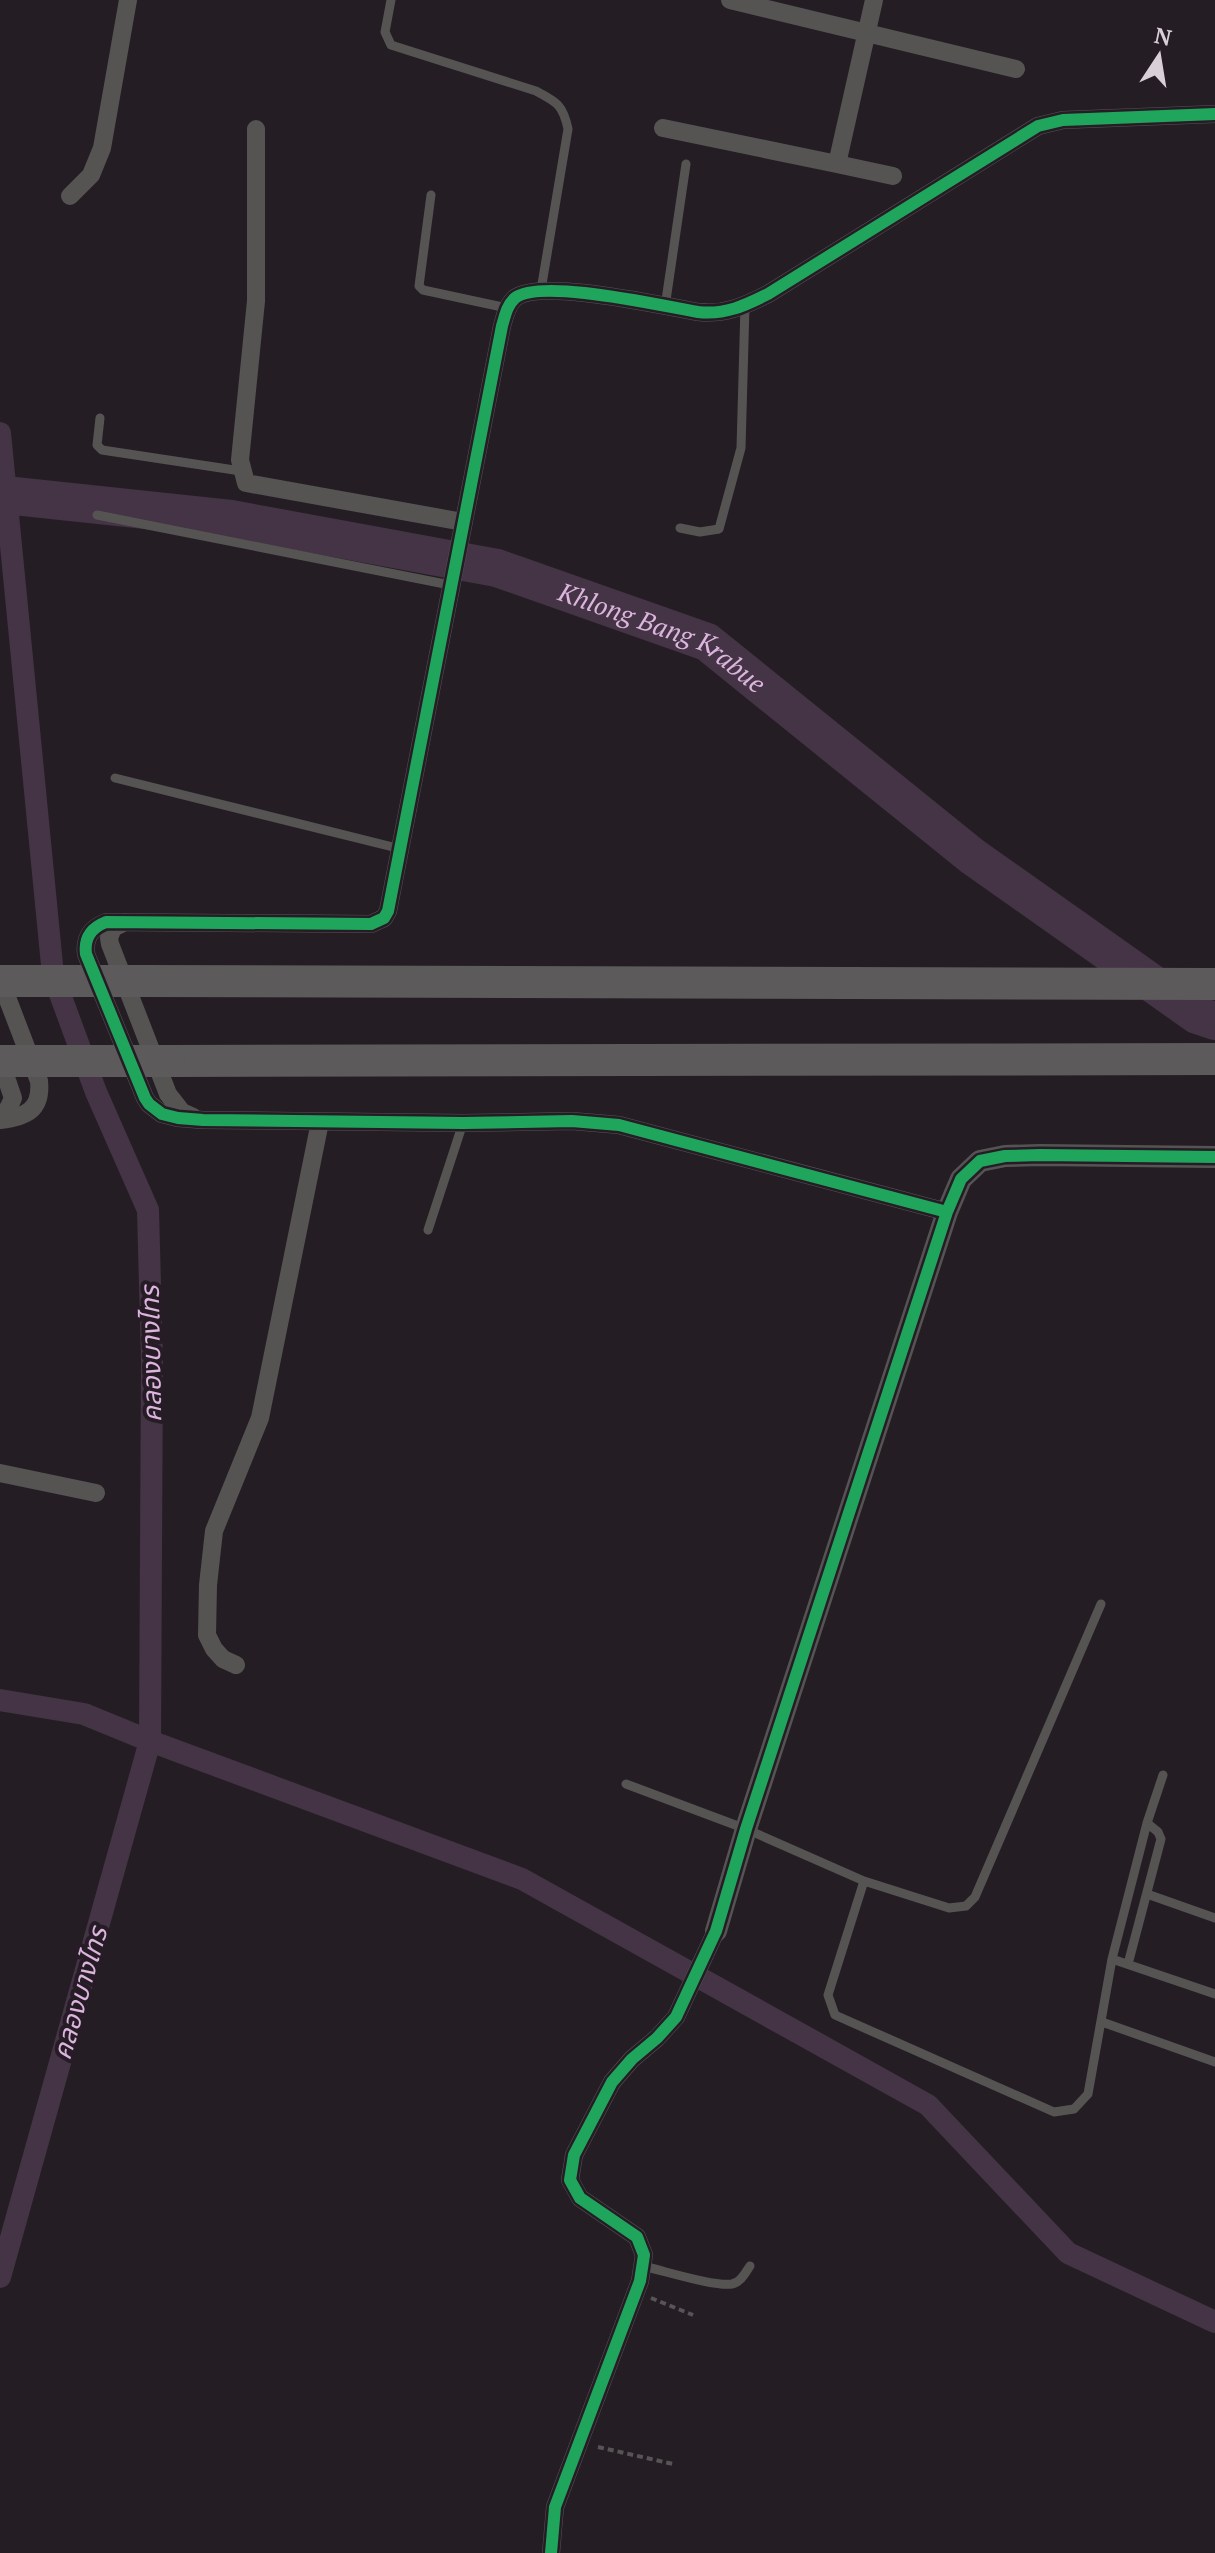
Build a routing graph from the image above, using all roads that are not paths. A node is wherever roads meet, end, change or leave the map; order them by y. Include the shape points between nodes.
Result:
1 (128, 0) edge
2 (391, 0) edge
3 (730, 0) edge
4 (874, 0) edge
5 (867, 33) junction
6 (1016, 69) dead end
7 (1215, 114) edge
8 (663, 128) dead end
9 (256, 129) dead end
10 (686, 164) dead end
11 (837, 164) junction
12 (893, 176) dead end
13 (431, 195) dead end
14 (70, 196) dead end
15 (541, 290) junction
16 (745, 306) junction
17 (665, 307) junction
18 (507, 308) junction
19 (100, 418) dead end
20 (241, 471) junction
21 (97, 515) dead end
22 (680, 528) dead end
23 (461, 529) junction
24 (451, 578) junction
25 (115, 778) dead end
26 (401, 849) junction
27 (125, 922) junction
28 (0, 980) edge
29 (1215, 984) edge
30 (1215, 1059) edge
31 (0, 1060) edge
32 (0, 1117) edge
33 (203, 1120) junction
34 (320, 1122) junction
35 (463, 1123) junction
36 (1215, 1157) edge
37 (947, 1212) junction
38 (428, 1230) dead end
39 (0, 1473) edge
40 (96, 1493) dead end
41 (1101, 1604) dead end
42 (236, 1665) dead end
43 (1163, 1775) dead end
44 (626, 1784) dead end
45 (1147, 1823) junction
46 (746, 1829) junction
47 (864, 1881) junction
48 (1147, 1894) junction
49 (1215, 1918) edge
50 (716, 1931) joint
51 (1112, 1959) junction
52 (1128, 1964) junction
53 (1215, 1994) edge
54 (1102, 2022) junction
55 (1215, 2062) edge
56 (642, 2266) junction
57 (750, 2266) dead end
58 (551, 2553) edge

1 - 14 street via 102,148 91,175
2 - 15 lane via 385,32 391,45 536,91 565,112 568,129
3 - 5 street
4 - 5 street
5 - 6 street
5 - 11 street
7 - 16 street via 1063,120 1038,126
8 - 11 street
9 - 20 street via 256,301
10 - 17 lane
11 - 12 street
13 - 18 lane via 419,286
15 - 17 street
15 - 18 street via 526,292
16 - 17 street via 713,314
16 - 22 lane via 741,448 723,517 719,529 712,531
18 - 23 street
19 - 20 lane via 97,445 102,450
20 - 23 street via 246,483
21 - 24 lane
23 - 24 street
24 - 26 street
25 - 26 lane
26 - 27 street via 388,911 371,924
27 - 33 street via 110,932 110,944 168,1094 182,1112
27 - 33 street via 97,926 87,938 86,954 149,1104 170,1116
28 - 29 highway, bridge
28 - 32 street via 40,1089 32,1110 16,1118
30 - 31 highway, bridge
31 - 32 street via 13,1098
33 - 34 street
34 - 35 street
34 - 42 street via 260,1418 214,1531 207,1635 223,1659
35 - 37 street via 619,1125
35 - 38 lane
36 - 37 street via 1040,1155 980,1161 961,1179
37 - 46 street
39 - 40 street
41 - 47 lane via 975,1897 966,1906 949,1908
43 - 45 lane
44 - 46 lane
45 - 48 lane via 1161,1839
45 - 51 lane
46 - 47 lane
46 - 50 street
47 - 54 lane via 828,1995 835,2015 1054,2112 1074,2109 1088,2094
48 - 49 lane
48 - 52 lane
50 - 56 street via 676,2017 612,2082 574,2155 570,2180 580,2198 637,2237
51 - 52 lane
51 - 54 lane
52 - 53 lane
54 - 55 lane
56 - 57 lane via 733,2284
56 - 58 street via 555,2507

